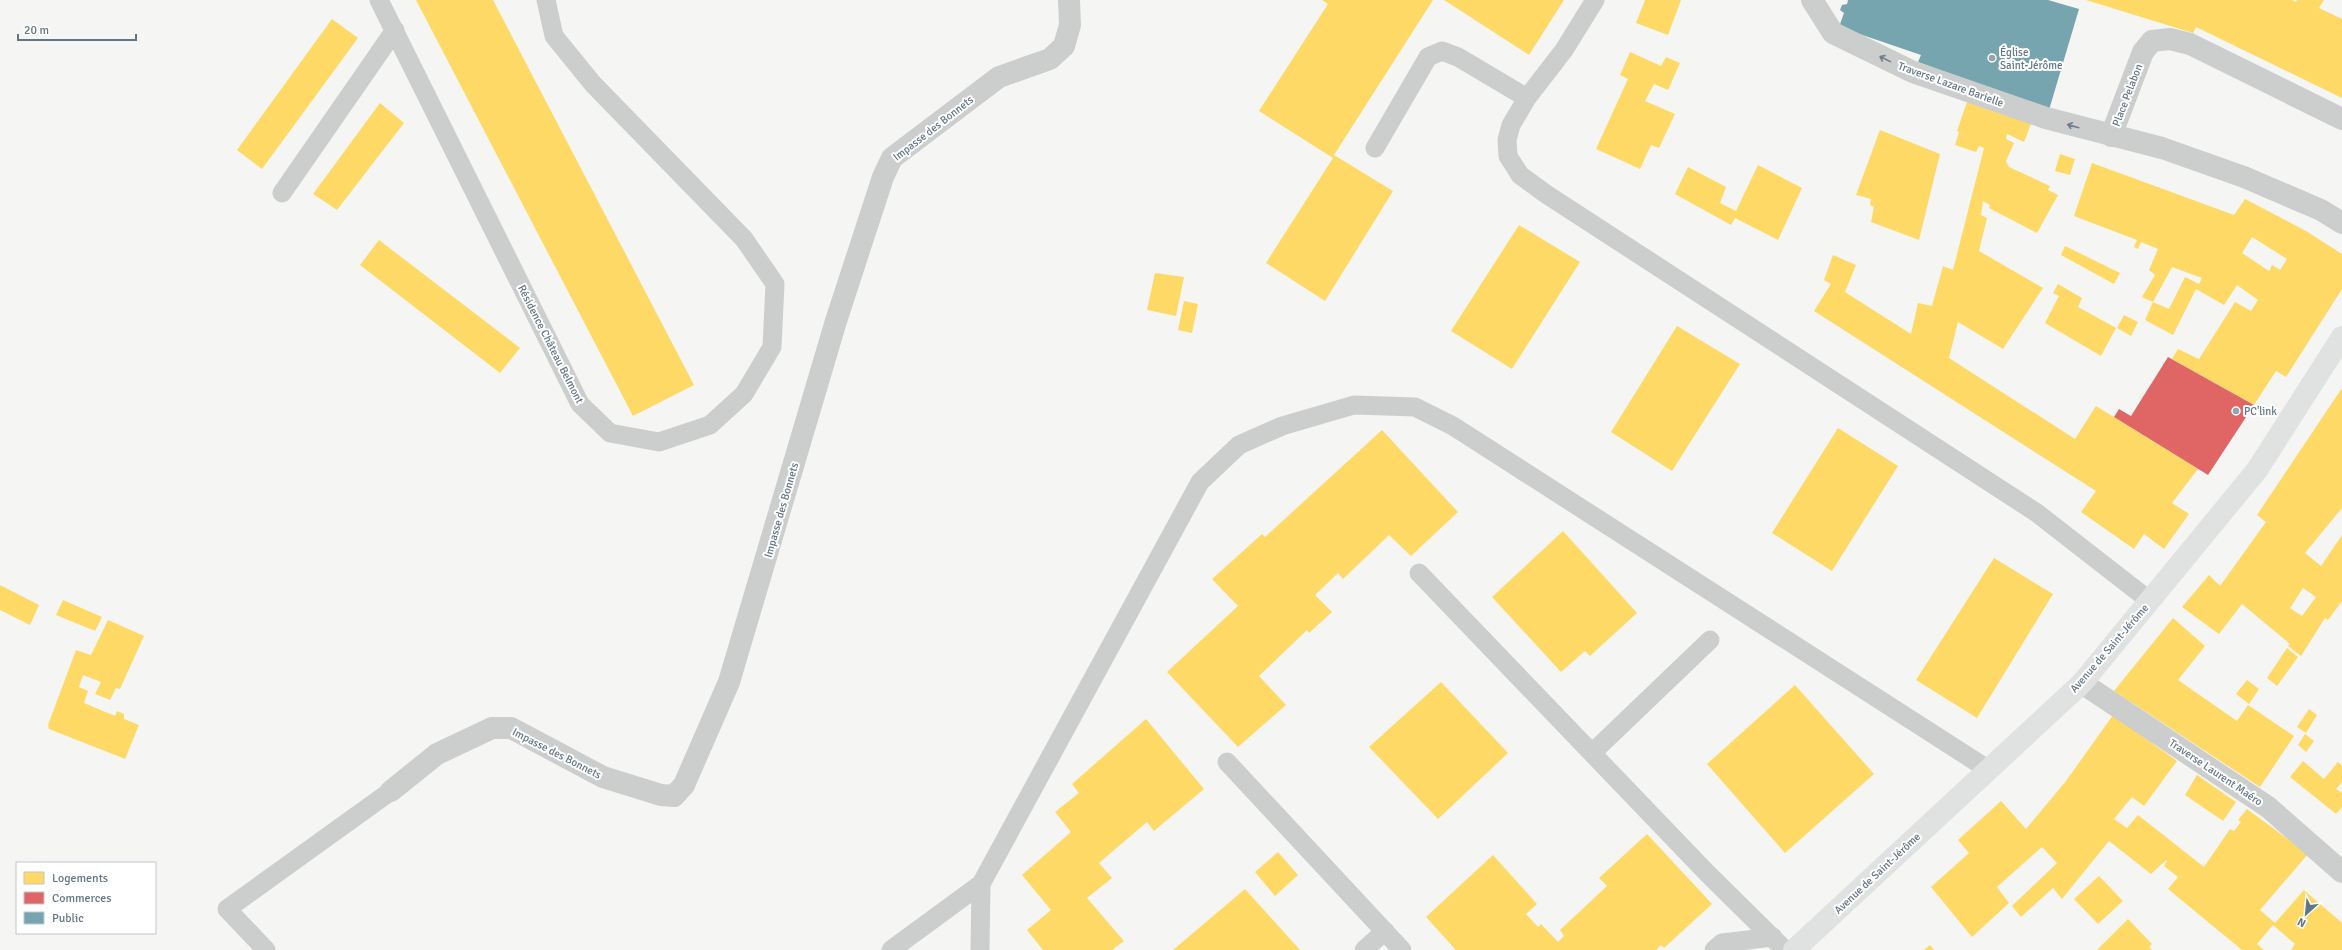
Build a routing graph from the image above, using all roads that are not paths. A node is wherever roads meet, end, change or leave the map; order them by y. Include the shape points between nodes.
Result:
1 (379, 0) edge
2 (546, 0) edge
3 (1069, 0) edge
4 (1595, 0) edge
5 (1812, 0) edge
6 (395, 30) junction
7 (1527, 98) junction
8 (2342, 119) edge
9 (2111, 136) junction
10 (1375, 148) dead end
11 (282, 193) dead end
12 (2342, 223) edge
13 (2342, 337) edge
14 (1419, 573) dead end
15 (2150, 600) junction
16 (1710, 640) dead end
17 (2082, 683) junction
18 (1592, 753) junction
19 (1228, 762) dead end
20 (1989, 770) junction
21 (391, 791) joint
22 (2342, 872) edge
23 (981, 884) junction
24 (1385, 931) junction
25 (1779, 943) edge
26 (266, 950) edge
27 (891, 950) edge
28 (980, 950) edge
29 (1364, 950) edge
30 (1402, 950) edge
31 (1714, 950) edge
32 (1794, 950) edge

1 - 6 lane, Résidence Château Belmont
2 - 6 lane, Résidence Château Belmont via 554,36 588,78 744,239 775,284 772,347 744,394 710,425 659,442 610,433 580,404
3 - 21 street, Impasse des Bonnets via 1070,25 1064,46 1050,59 998,77 892,158 883,177 836,322 729,682 684,786 674,796 661,795 602,777 511,728 492,728 436,754
4 - 7 lane via 1564,50
9 -> 5 street, Traverse Lazare Barielle via 2046,118 1913,72 1833,33
6 - 11 lane
7 - 10 lane via 1458,56 1442,51 1428,57
7 - 15 lane via 1511,125 1507,140 1508,156 1520,175 2037,513
8 - 9 street, Place Pelabon via 2190,44 2170,39 2152,41 2143,52
9 - 12 street, Place Pelabon via 2162,148 2244,177 2320,210
13 - 15 street, Avenue de Saint-Jérôme via 2257,470
14 - 18 lane
15 - 17 street, Avenue de Saint-Jérôme
16 - 18 lane
17 - 20 street, Avenue de Saint-Jérôme
17 - 22 street, Traverse Laurent Maéro via 2268,807
18 - 25 lane via 1707,873
19 - 24 lane
20 - 23 lane via 1453,426 1415,407 1354,405 1282,426 1240,445 1200,482
20 - 32 street, Avenue de Saint-Jérôme
21 - 26 lane via 227,909
23 - 27 lane
23 - 28 lane
24 - 29 lane
24 - 30 lane
25 - 31 lane via 1722,943

